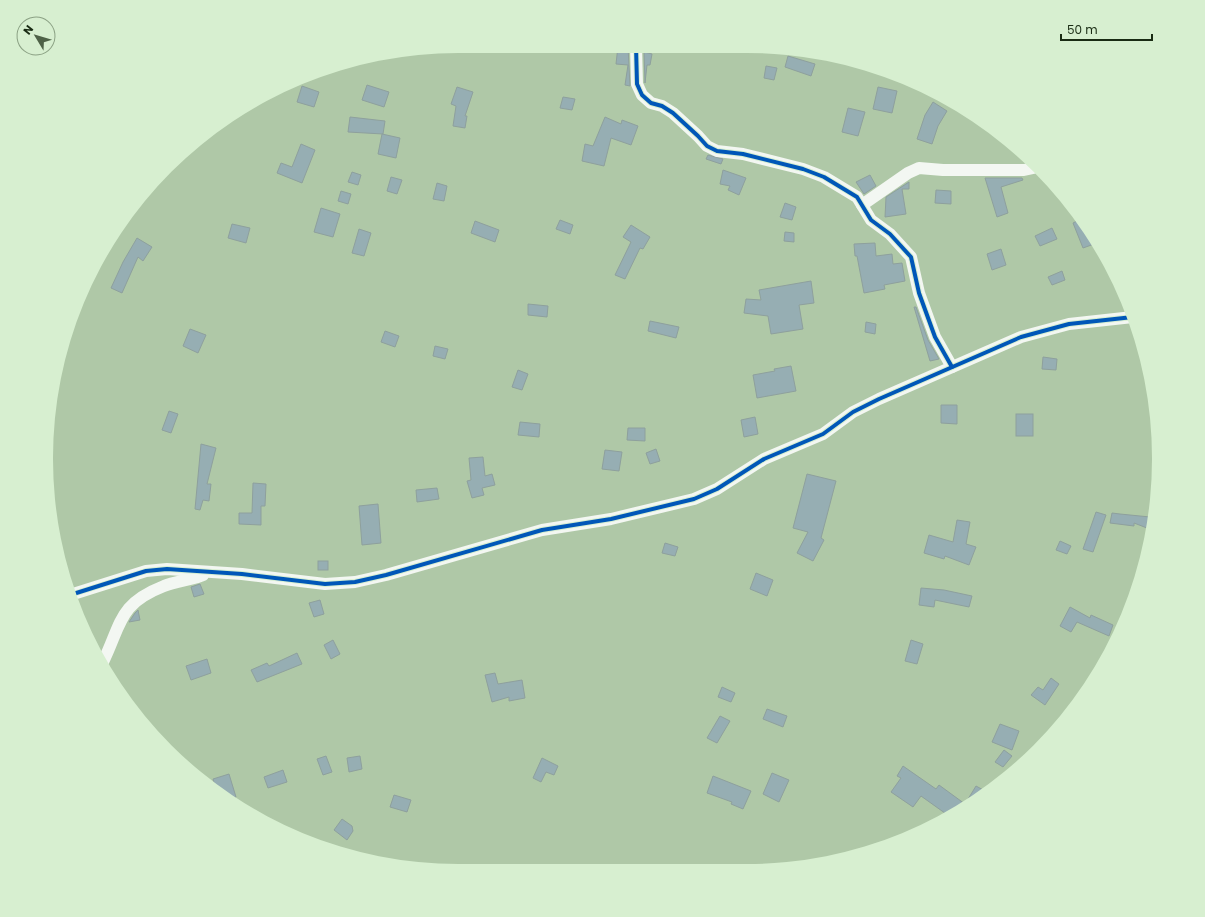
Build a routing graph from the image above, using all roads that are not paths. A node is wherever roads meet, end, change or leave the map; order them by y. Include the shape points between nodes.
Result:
1 (636, 53) edge
2 (1030, 169) edge
3 (862, 205) junction
4 (1126, 318) edge
5 (952, 367) junction
6 (208, 571) junction
7 (76, 593) edge
8 (105, 657) edge

1 - 3 street via 637,84 642,95 651,103 673,113 706,146 716,151 743,154 803,169 824,177 857,197
2 - 3 street via 919,168
3 - 5 street via 871,220 890,234 911,257 919,294 936,337
4 - 5 street via 1047,329 1021,337
5 - 6 street via 853,412 823,434 764,459 717,489 694,499 611,520 542,530 354,582 325,584
6 - 7 street via 146,571
6 - 8 street via 200,577 187,578 144,595 127,609

